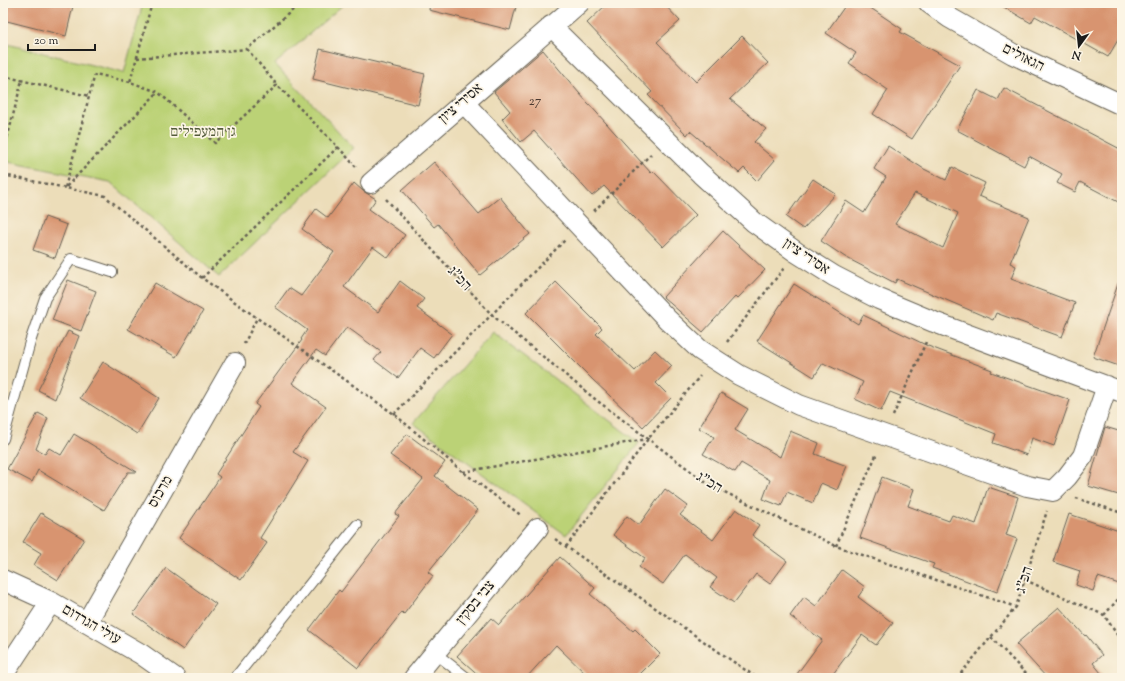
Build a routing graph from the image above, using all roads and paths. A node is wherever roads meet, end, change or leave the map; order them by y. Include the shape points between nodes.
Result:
1 (152, 3) edge
2 (301, 3) edge
3 (579, 3) edge
4 (929, 3) edge
5 (551, 26) junction
6 (247, 49) junction
7 (137, 58) junction
8 (3, 76) edge
9 (22, 80) junction
10 (130, 82) junction
11 (277, 85) junction
12 (158, 92) junction
13 (90, 96) junction
14 (463, 102) junction
15 (1122, 105) edge
16 (666, 139) junction
17 (338, 147) junction
18 (3, 155) edge
19 (3, 175) edge
20 (371, 183) junction
21 (65, 188) junction
22 (580, 226) junction
23 (796, 252) junction
24 (112, 272) dead end
25 (202, 278) junction
26 (492, 315) junction
27 (257, 318) junction
28 (714, 360) junction
29 (235, 363) joint
30 (1114, 389) edge
31 (394, 414) junction
32 (3, 439) edge
33 (648, 439) junction
34 (463, 472) junction
35 (1053, 491) junction
36 (1122, 513) edge
37 (357, 525) dead end
38 (538, 528) junction
39 (566, 547) junction
40 (3, 580) edge
41 (1025, 580) junction
42 (1122, 595) edge
43 (51, 602) junction
44 (1016, 607) junction
45 (1104, 615) junction
46 (87, 622) junction
47 (991, 637) junction
48 (1120, 639) dead end
49 (435, 653) junction
50 (3, 676) edge
51 (175, 678) edge
52 (235, 678) edge
53 (414, 678) edge
54 (467, 678) edge
55 (757, 678) edge
56 (957, 678) edge
57 (1030, 678) edge

1 - 7 path
2 - 6 path
3 - 5 street, אסירי ציון
4 - 15 street, הגאולים via 1013,54
5 - 14 street, אסירי ציון
5 - 16 street, אסירי ציון
6 - 7 path
6 - 11 path, הכ"ג
7 - 10 path
8 - 9 path
9 - 13 path
9 - 18 path
10 - 12 path
10 - 13 path via 95,74
11 - 12 path via 215,143
11 - 17 path, הכ"ג
12 - 21 path
13 - 21 path
14 - 20 street, אסירי ציון
14 - 22 street
16 - 22 path
16 - 23 street, אסירי ציון via 754,222
17 - 20 path, הכ"ג
17 - 25 path
19 - 21 path
20 - 26 path, הכ"ג
21 - 25 path via 105,196
22 - 26 path
22 - 28 street via 667,319
23 - 28 path
23 - 30 street, אסירי ציון via 834,276 879,299
24 - 32 lane via 71,259 45,298
25 - 27 path
26 - 31 path
26 - 33 path, הכ"ג
27 - 29 path
27 - 31 path
28 - 33 path
28 - 35 street via 799,405 1028,486
29 - 46 street, מרכוס
30 - 35 street via 1083,456
31 - 34 path
33 - 34 path
33 - 39 path
33 - 44 path, הכ"ג via 708,484 836,546
34 - 38 path
35 - 36 path
35 - 41 path, הכ"ג
37 - 52 lane
38 - 39 path
38 - 49 street, צבי בסקין
39 - 55 path
40 - 43 street, עולי הגרדום
41 - 44 path, הכ"ג
41 - 45 path
42 - 45 path
43 - 46 street, עולי הגרדום
43 - 50 street
44 - 47 path
45 - 48 path
46 - 51 street, עולי הגרדום
47 - 56 path
47 - 57 path
49 - 53 street, צבי בסקין
49 - 54 lane

